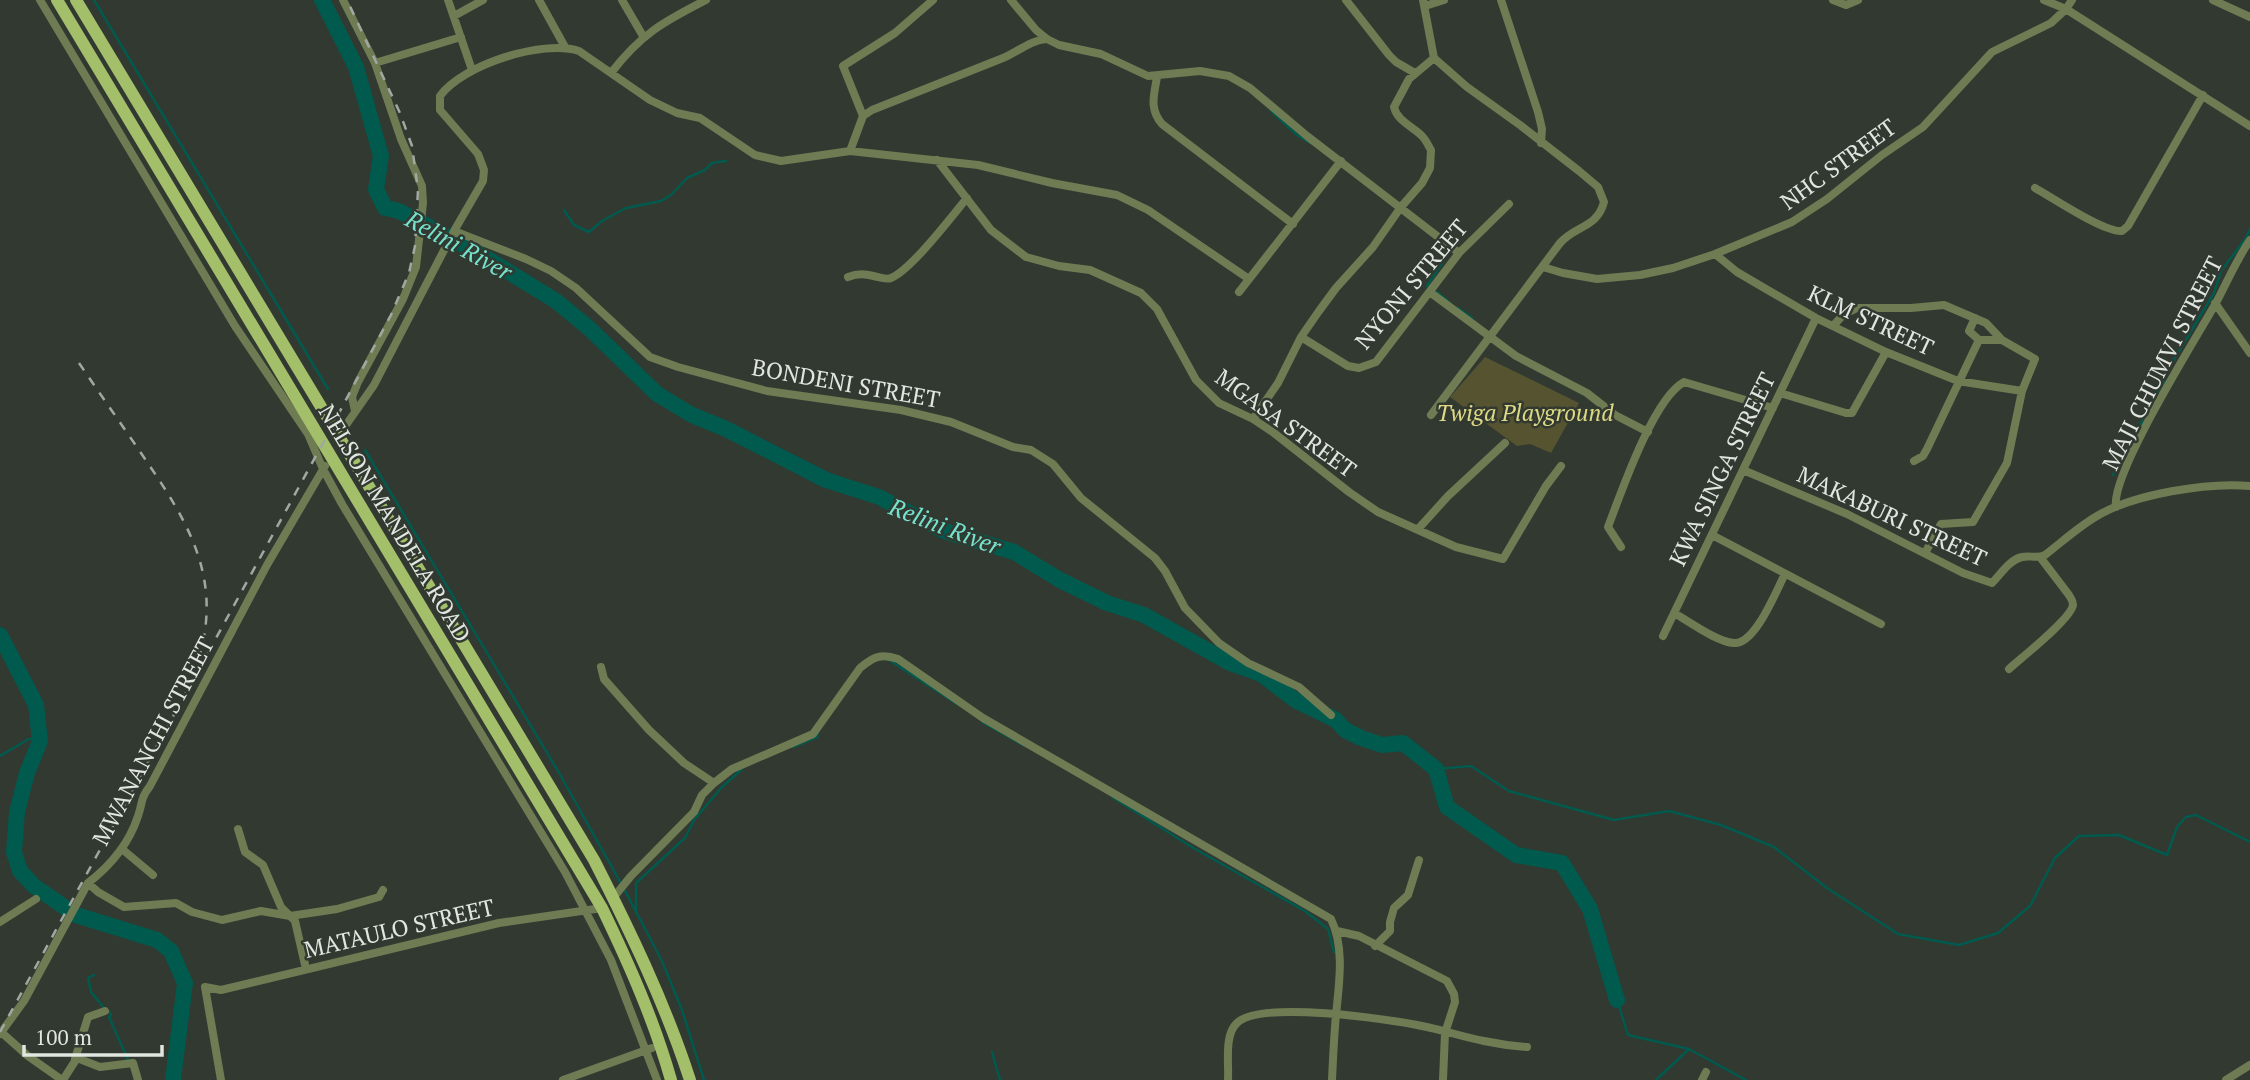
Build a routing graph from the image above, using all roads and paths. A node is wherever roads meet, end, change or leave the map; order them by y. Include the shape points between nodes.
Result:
1 (40, 0) edge
2 (57, 0) edge
3 (76, 0) edge
4 (343, 0) edge
5 (448, 0) edge
6 (483, 0) edge
7 (539, 0) edge
8 (622, 0) edge
9 (706, 0) edge
10 (933, 0) edge
11 (1012, 0) edge
12 (1346, 0) edge
13 (1444, 0) edge
14 (1501, 0) edge
15 (1833, 0) edge
16 (1858, 0) edge
17 (2044, 0) edge
18 (2072, 0) edge
19 (2213, 0) edge
20 (1424, 3) edge
21 (2066, 9) junction
22 (454, 16) junction
23 (2250, 18) edge
24 (643, 36) junction
25 (461, 37) junction
26 (1047, 39) junction
27 (565, 47) junction
28 (1434, 58) junction
29 (374, 63) junction
30 (472, 71) junction
31 (611, 73) junction
32 (1416, 73) junction
33 (1157, 77) junction
34 (2203, 95) junction
35 (863, 116) junction
36 (2250, 126) edge
37 (1541, 143) junction
38 (850, 151) junction
39 (937, 160) junction
40 (1341, 161) junction
41 (2035, 188) dead end
42 (967, 198) junction
43 (1509, 204) dead end
44 (1401, 207) junction
45 (1293, 224) junction
46 (453, 233) junction
47 (2250, 240) edge
48 (1459, 253) junction
49 (1715, 254) junction
50 (1543, 267) junction
51 (848, 277) dead end
52 (1249, 279) junction
53 (1239, 292) dead end
54 (1431, 293) junction
55 (2216, 303) junction
56 (1975, 317) junction
57 (1816, 318) junction
58 (1833, 327) junction
59 (1491, 336) junction
60 (1301, 337) junction
61 (1979, 340) junction
62 (2002, 340) junction
63 (1886, 352) junction
64 (2250, 353) edge
65 (1958, 381) junction
66 (2022, 391) junction
67 (1780, 393) junction
68 (1773, 408) junction
69 (355, 411) junction
70 (1431, 415) dead end
71 (1253, 419) junction
72 (1648, 432) junction
73 (339, 435) junction
74 (1505, 443) dead end
75 (1913, 461) dead end
76 (327, 464) junction
77 (1562, 466) dead end
78 (1743, 470) junction
79 (2250, 486) edge
80 (2116, 507) junction
81 (1419, 528) junction
82 (1712, 535) junction
83 (1621, 547) dead end
84 (1925, 553) junction
85 (2040, 557) junction
86 (1785, 574) junction
87 (1674, 613) junction
88 (1881, 624) dead end
89 (1663, 636) dead end
90 (601, 667) dead end
91 (2009, 668) dead end
92 (1331, 715) dead end
93 (714, 783) junction
94 (237, 829) dead end
95 (122, 849) junction
96 (1419, 860) dead end
97 (153, 875) dead end
98 (88, 883) junction
99 (383, 890) dead end
100 (613, 898) junction
101 (36, 899) dead end
102 (602, 908) junction
103 (586, 911) junction
104 (290, 916) junction
105 (0, 922) edge
106 (1337, 931) junction
107 (1375, 946) junction
108 (306, 969) junction
109 (105, 1011) dead end
110 (1336, 1015) junction
111 (2, 1029) edge
112 (1446, 1033) junction
113 (661, 1046) junction
114 (1527, 1047) dead end
115 (647, 1049) junction
116 (75, 1059) junction
117 (2250, 1065) edge
118 (62, 1080) edge
119 (138, 1080) edge
120 (221, 1080) edge
121 (563, 1080) edge
122 (657, 1080) edge
123 (671, 1080) edge
124 (690, 1080) edge
125 (1228, 1080) edge
126 (1332, 1080) edge
127 (1443, 1080) edge
128 (2226, 1080) edge

1 - 76 street via 235,326
2 - 76 main road, NELSON MANDELA ROAD
3 - 73 main road, NELSON MANDELA ROAD
4 - 29 street
5 - 22 street
6 - 22 street
7 - 27 street
8 - 24 street
9 - 24 street
10 - 35 street via 895,33 843,66
11 - 26 street
12 - 32 street via 1389,55
13 - 20 street
14 - 37 street via 1538,112
15 - 16 street via 1846,5
17 - 21 street
18 - 21 street, NHC STREET
19 - 23 street
20 - 28 street
21 - 34 street
21 - 49 street, NHC STREET via 2051,23 1992,52 1923,127 1827,199 1792,222
22 - 25 street
24 - 31 street
25 - 29 street
25 - 30 street
26 - 33 street
26 - 35 street via 1033,41 1011,55
27 - 30 street via 505,57
27 - 31 street
28 - 32 street
28 - 37 street
29 - 69 street via 422,187 423,203 416,267 358,382 352,397
30 - 46 street via 438,100 440,110 478,154 484,170 480,189
31 - 38 street via 650,100 700,118 765,159
32 - 44 street via 1399,96 1395,112 1431,150 1430,168
33 - 40 street via 1199,71 1229,76
33 - 45 street via 1152,107 1162,124
34 - 36 street
34 - 41 street via 2122,232 2100,225
35 - 38 street
37 - 50 street via 1598,187 1604,202 1597,218 1570,231
38 - 39 street
39 - 42 street, MGASA STREET
39 - 52 street via 1130,200
40 - 44 street
40 - 45 street
42 - 51 street via 892,278 865,273
42 - 71 street, MGASA STREET via 991,230 1026,257 1090,270 1141,293 1157,309 1207,393
43 - 48 street, NYONI STREET
44 - 48 street
44 - 60 street
45 - 52 street
46 - 69 street via 374,385
46 - 92 street, BONDENI STREET via 551,271 576,288 650,357 668,364 767,391 901,410 1031,450 1053,464 1081,498 1155,558 1185,608 1219,643 1248,663 1300,687
47 - 55 street, MAJI CHUMVI STREET
48 - 54 street, NYONI STREET
49 - 50 street, NHC STREET via 1640,275 1597,279
49 - 57 street, KLM STREET
50 - 59 street
52 - 53 street
54 - 59 street
54 - 60 street, NYONI STREET via 1368,366 1348,366
55 - 64 street
55 - 80 street, MAJI CHUMVI STREET via 2140,437
56 - 58 street via 1944,305 1867,307 1843,315
56 - 61 street via 1969,331
56 - 62 street
57 - 58 street, KLM STREET
57 - 67 street, KWA SINGA STREET
58 - 63 street, KLM STREET
59 - 70 street
59 - 72 street via 1516,356
60 - 71 street
61 - 62 street
61 - 65 street
62 - 66 street via 2035,359
63 - 65 street, KLM STREET
63 - 67 street via 1852,413
65 - 66 street, KLM STREET
65 - 75 street via 1927,449
66 - 84 street via 2007,463 1975,519 1941,524
67 - 68 street, KWA SINGA STREET
68 - 72 street via 1684,382 1669,395
68 - 78 street, KWA SINGA STREET
69 - 73 street
71 - 81 street, MGASA STREET via 1365,504
72 - 83 street via 1608,527
73 - 100 main road, NELSON MANDELA ROAD
74 - 81 street
76 - 95 street, MWANANCHI STREET via 143,794 138,817
76 - 102 main road, NELSON MANDELA ROAD
76 - 103 street via 342,504
77 - 81 street, MGASA STREET via 1503,559 1456,547
78 - 82 street, KWA SINGA STREET
78 - 84 street, MAKABURI STREET
79 - 80 street, MAKABURI STREET via 2209,486
80 - 85 street, MAKABURI STREET
82 - 86 street
82 - 87 street, KWA SINGA STREET
84 - 85 street, MAKABURI STREET via 1987,583 2016,559
85 - 91 street via 2073,601 2072,607 2052,632
86 - 87 street via 1752,635 1740,643 1725,642
86 - 88 street
87 - 89 street, KWA SINGA STREET
90 - 93 street via 604,679 649,730
93 - 100 street via 694,812
93 - 106 street via 732,769 813,734 860,668 886,655 983,718 1302,901 1331,919
94 - 104 street via 246,852 263,864 281,907
95 - 97 street
95 - 98 street, MWANANCHI STREET
96 - 107 street via 1408,895 1394,908 1390,931
98 - 104 street via 124,907 176,903 222,919 261,911
98 - 111 street, MWANANCHI STREET via 24,1001
99 - 104 street via 379,897 337,909
100 - 124 main road, NELSON MANDELA ROAD via 668,1016
101 - 105 street
102 - 103 street, MATAULO STREET
102 - 113 main road, NELSON MANDELA ROAD
103 - 108 street, MATAULO STREET via 499,923
103 - 115 street
104 - 108 street via 297,927
106 - 107 street
106 - 110 street via 1341,978
107 - 112 street via 1447,981 1455,1002
108 - 120 street, MATAULO STREET via 221,990 205,987
109 - 116 street via 88,1017
110 - 112 street via 1421,1025
110 - 125 street via 1300,1010 1238,1021 1229,1035
110 - 126 street
111 - 118 street via 28,1056
112 - 114 street
112 - 127 street
113 - 115 street
113 - 123 main road, NELSON MANDELA ROAD
115 - 121 street
115 - 122 street
116 - 118 street
116 - 119 street via 100,1067 133,1063
117 - 128 street

